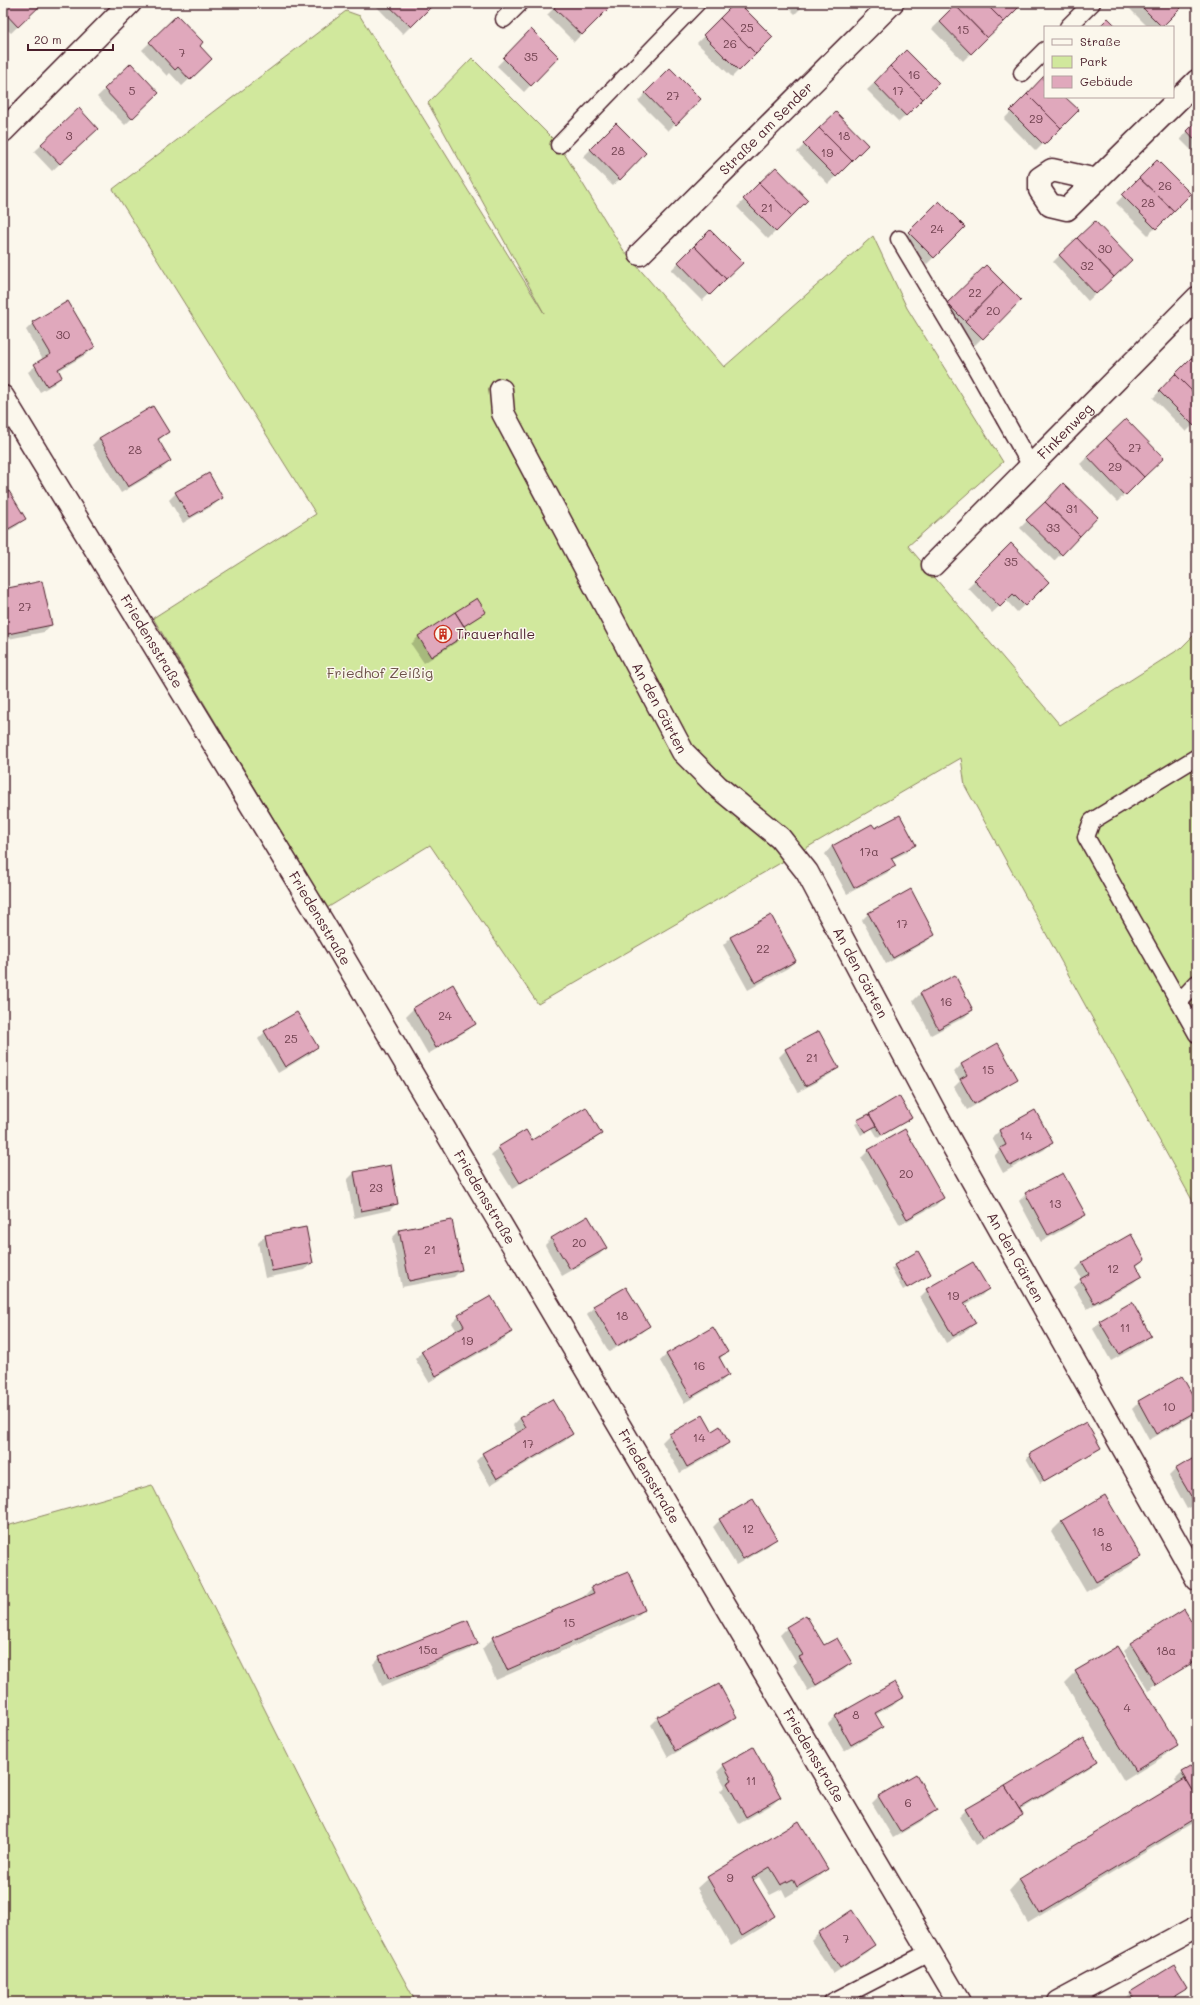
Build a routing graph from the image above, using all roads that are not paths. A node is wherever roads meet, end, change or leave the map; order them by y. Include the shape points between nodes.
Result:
1 (130, 3) edge
2 (520, 3) edge
3 (697, 3) edge
4 (892, 3) edge
5 (1092, 3) edge
6 (504, 19) dead end
7 (1069, 26) edge
8 (1044, 51) edge
9 (1022, 73) dead end
10 (1197, 82) edge
11 (3, 131) edge
12 (559, 145) dead end
13 (1097, 180) dead end
14 (899, 239) dead end
15 (640, 254) dead end
16 (1197, 298) edge
17 (501, 390) dead end
18 (3, 397) edge
19 (1031, 466) junction
20 (933, 565) dead end
21 (1197, 757) edge
22 (1197, 983) edge
23 (1179, 1002) junction
24 (1197, 1034) edge
25 (1197, 1579) edge
26 (1197, 1926) edge
27 (929, 1952) junction
28 (832, 2002) edge
29 (959, 2002) edge
30 (1058, 2002) edge

1 - 11 street
2 - 6 lane
3 - 12 lane
4 - 15 street, Straße am Sender
5 - 7 lane
8 - 9 lane
10 - 13 street
14 - 19 lane
16 - 19 street, Finkenweg
17 - 25 street, An den Gärten via 503,413 684,752 718,787 780,838 807,872 952,1144
18 - 27 street, Friedensstraße via 323,923
19 - 20 street, Finkenweg
21 - 23 lane via 1092,821 1086,837
22 - 23 lane
23 - 24 lane
26 - 30 street
27 - 28 lane
27 - 29 street, Friedensstraße

